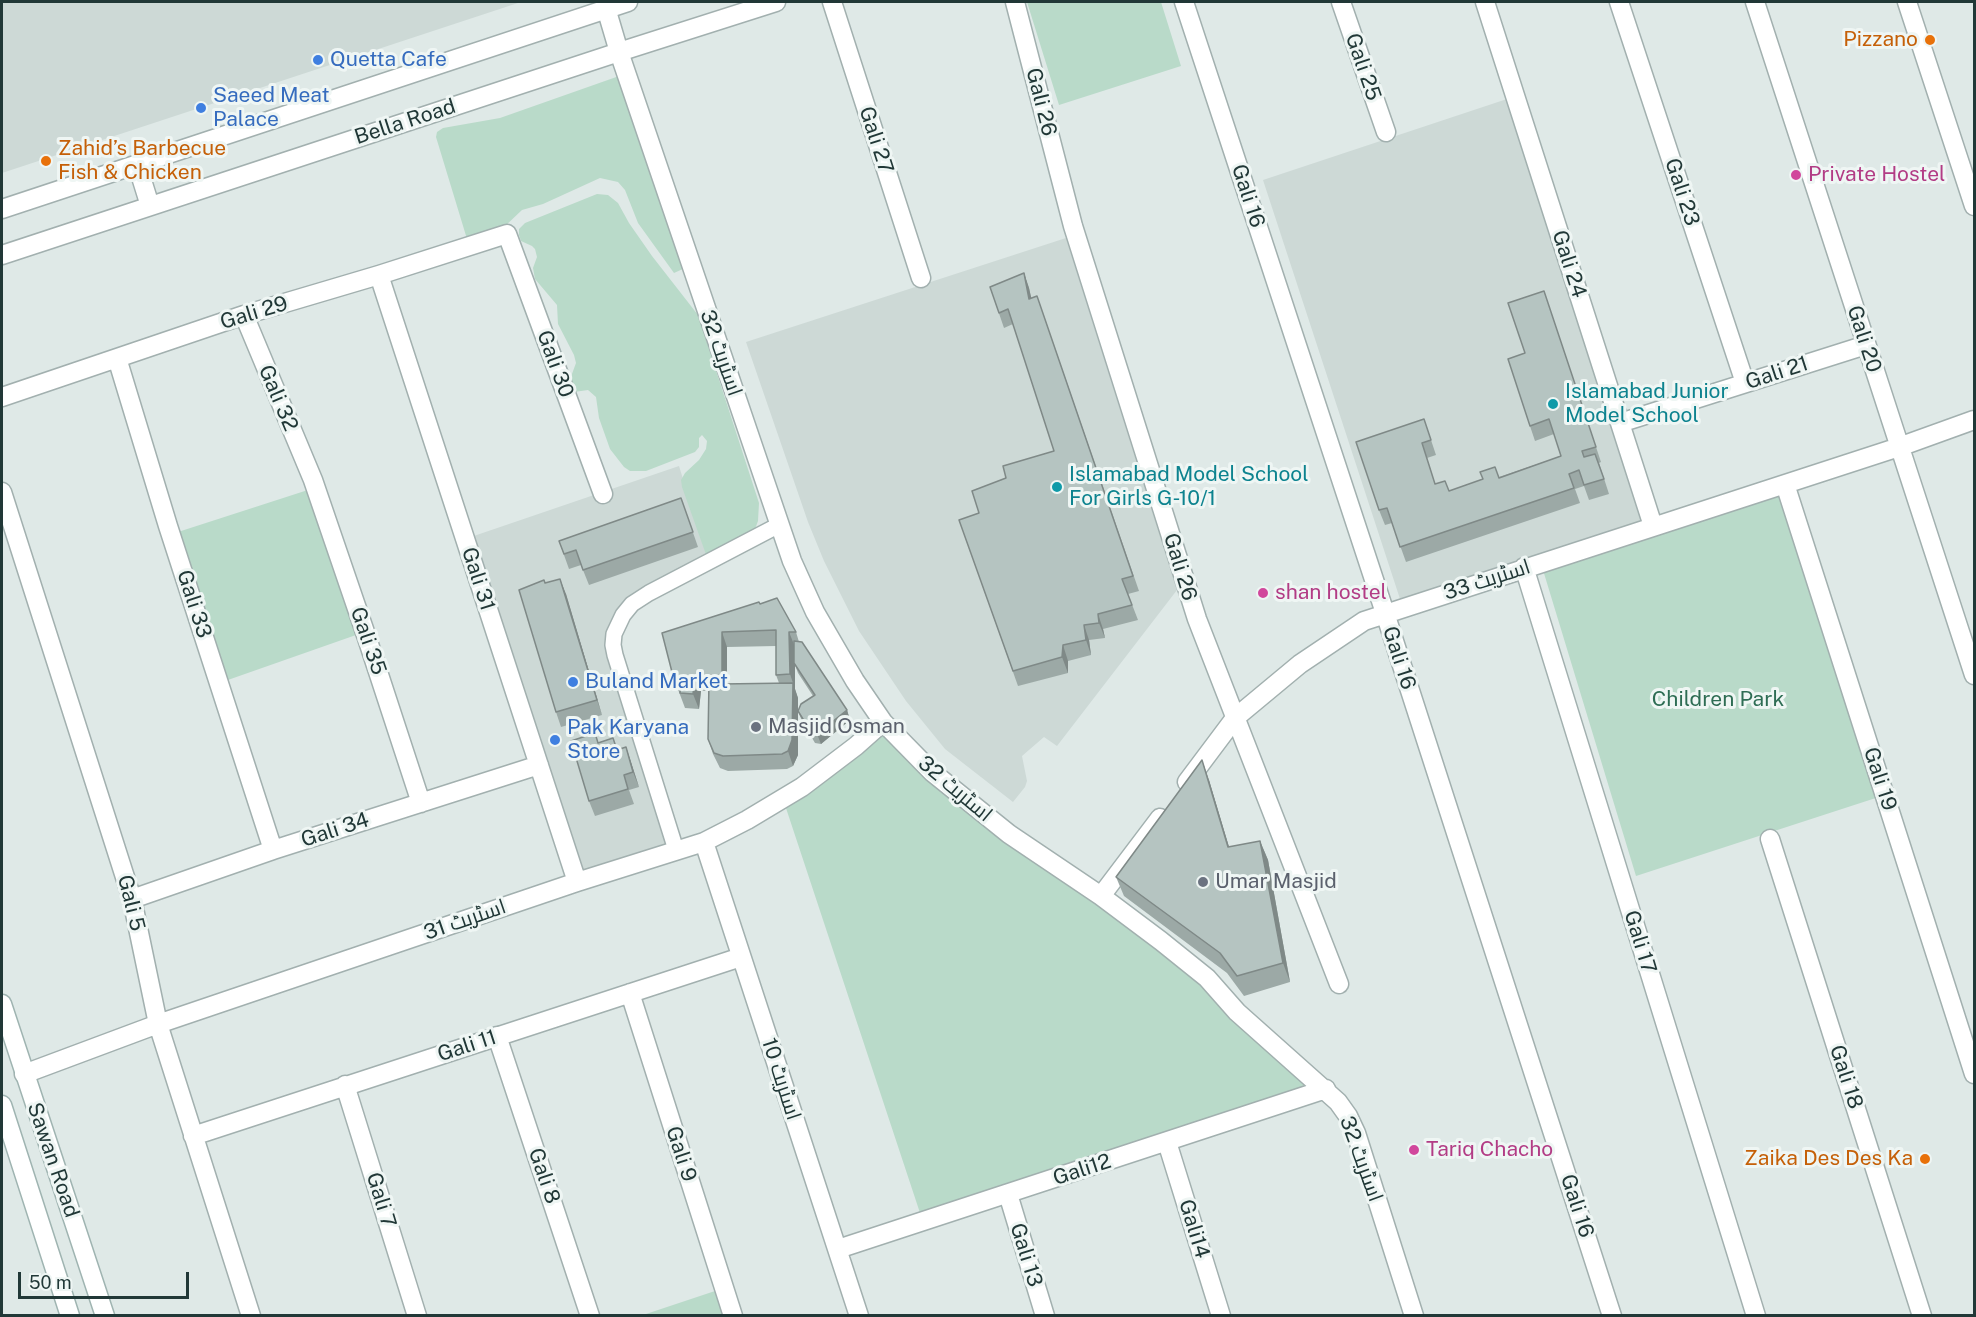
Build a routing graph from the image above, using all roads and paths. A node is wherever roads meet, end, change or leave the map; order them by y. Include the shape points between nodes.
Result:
1 (628, 2) edge
2 (776, 2) edge
3 (832, 2) edge
4 (1015, 2) edge
5 (1187, 2) edge
6 (1341, 2) edge
7 (1485, 2) edge
8 (1618, 2) edge
9 (1755, 2) edge
10 (1906, 2) edge
11 (606, 9) junction
12 (619, 52) junction
13 (1386, 132) dead end
14 (137, 164) junction
15 (150, 206) junction
16 (1974, 206) edge
17 (2, 209) edge
18 (507, 234) joint
19 (2, 255) edge
20 (379, 275) junction
21 (921, 278) dead end
22 (244, 315) junction
23 (1866, 345) junction
24 (117, 358) junction
25 (1745, 383) junction
26 (2, 397) edge
27 (1974, 420) edge
28 (1620, 423) junction
29 (1899, 447) junction
30 (313, 480) joint
31 (1785, 484) junction
32 (2, 492) edge
33 (603, 494) dead end
34 (779, 525) junction
35 (1653, 526) junction
36 (1524, 567) junction
37 (1385, 613) junction
38 (1974, 675) edge
39 (1235, 718) junction
40 (883, 722) junction
41 (539, 765) junction
42 (421, 803) junction
43 (1770, 839) dead end
44 (704, 842) junction
45 (273, 850) junction
46 (676, 850) junction
47 (577, 882) junction
48 (1101, 896) junction
49 (132, 899) junction
50 (741, 957) junction
51 (1339, 984) dead end
52 (630, 993) junction
53 (2, 1004) edge
54 (158, 1024) junction
55 (497, 1036) junction
56 (24, 1074) junction
57 (1974, 1074) edge
58 (345, 1085) junction
59 (1326, 1089) junction
60 (2, 1105) edge
61 (193, 1136) junction
62 (1167, 1142) junction
63 (1008, 1194) junction
64 (838, 1250) junction
65 (70, 1316) edge
66 (105, 1316) edge
67 (251, 1316) edge
68 (417, 1316) edge
69 (590, 1316) edge
70 (733, 1316) edge
71 (859, 1316) edge
72 (1044, 1316) edge
73 (1221, 1316) edge
74 (1414, 1316) edge
75 (1612, 1316) edge
76 (1755, 1316) edge
77 (1922, 1316) edge

1 - 11 street
2 - 12 street, Bella Road
3 - 21 street, Gali 27
4 - 39 street, Gali 26 via 1073,226 1197,619
5 - 37 street, Gali 16
6 - 13 street, Gali 25
7 - 28 street, Gali 24
8 - 25 street, Gali 23
9 - 23 street, Gali 20
10 - 16 street
11 - 12 street, اسٹریٹ 32
11 - 14 street
12 - 15 street, Bella Road
12 - 34 street, اسٹریٹ 32
14 - 15 street
14 - 17 street
15 - 19 street, Bella Road
18 - 20 street, Gali 29
18 - 33 street, Gali 30
20 - 22 street, Gali 29
20 - 41 street, Gali 31
22 - 24 street, Gali 29
22 - 30 street, Gali 32
23 - 25 street, Gali 21
23 - 29 street, Gali 20
24 - 26 street, Gali 29
24 - 45 street, Gali 33
25 - 28 street, Gali 21
27 - 29 street, اسٹریٹ 33
28 - 35 street, Gali 24
29 - 31 street, اسٹریٹ 33
29 - 38 street, Gali 20
30 - 42 street, Gali 35
31 - 35 street, اسٹریٹ 33
31 - 57 street, Gali 19
32 - 49 street, Gali 5
34 - 40 street, اسٹریٹ 32 via 815,612
34 - 46 street via 632,604 614,634 615,656
35 - 36 street, اسٹریٹ 33
36 - 37 street, اسٹریٹ 33
36 - 76 street, Gali 17
37 - 39 street, اسٹریٹ 33 via 1364,621 1300,664
37 - 75 street, Gali 16
39 - 48 street, اسٹریٹ 33
39 - 51 street, Gali 26
40 - 44 street, اسٹریٹ 31 via 802,787
40 - 48 street, اسٹریٹ 32 via 977,810
41 - 42 street, Gali 34
41 - 47 street, Gali 31
42 - 45 street, Gali 34
43 - 77 street, Gali 18
44 - 46 street, اسٹریٹ 31
44 - 50 street, اسٹریٹ 10
45 - 49 street, Gali 34
46 - 47 street, اسٹریٹ 31
47 - 54 street, اسٹریٹ 31
48 - 59 street, اسٹریٹ 32 via 1207,978 1237,1012
49 - 54 street, Gali 5
50 - 52 street, Gali 11
50 - 64 street, اسٹریٹ 10
52 - 55 street, Gali 11
52 - 70 street, Gali 9
53 - 56 street, Sawan Road
54 - 56 street, اسٹریٹ 31
54 - 61 street, Gali 5
55 - 58 street, Gali 11
55 - 69 street, Gali 8
56 - 66 street, Sawan Road
58 - 61 street, Gali 11
58 - 68 street, Gali 7
59 - 62 street, Gali12
59 - 74 street, اسٹریٹ 32 via 1356,1133
60 - 65 street, Sawan Road
61 - 67 street, Gali 5
62 - 63 street, Gali12
62 - 73 street, Gali14
63 - 64 street, Gali12
63 - 72 street, Gali 13
64 - 71 street, اسٹریٹ 10

